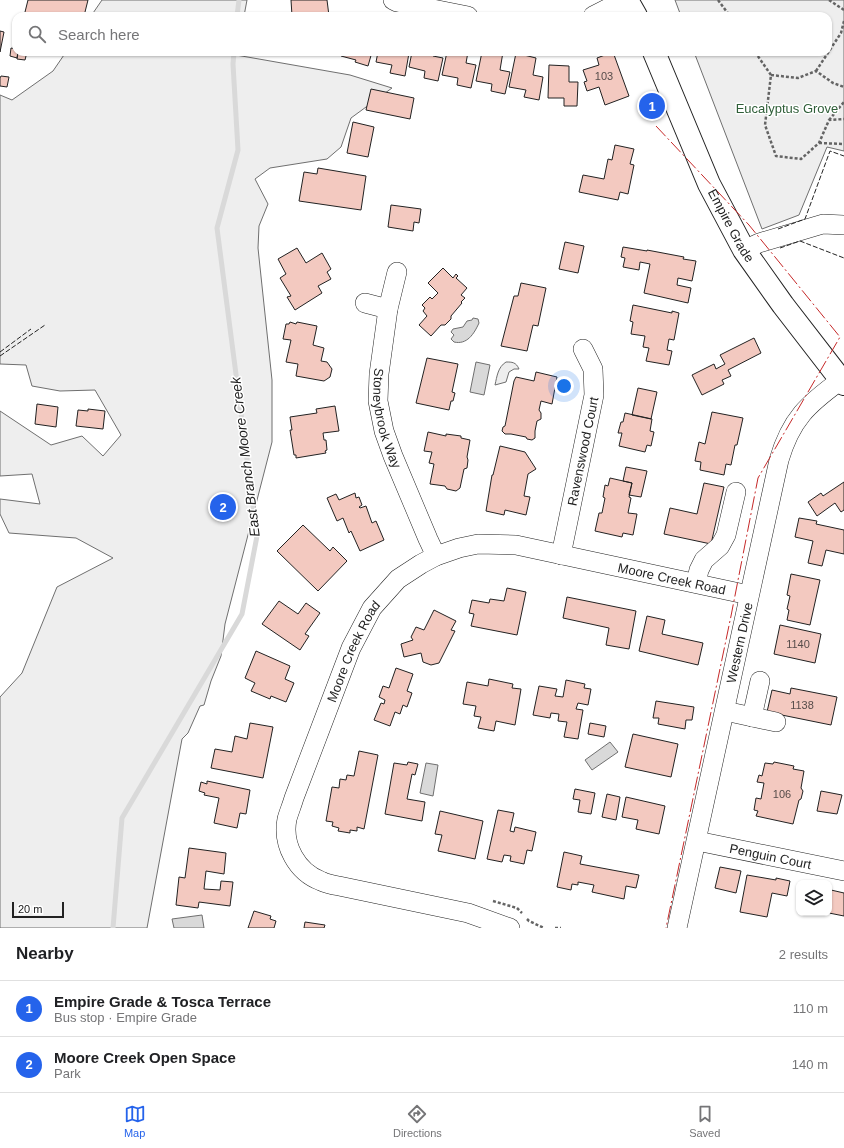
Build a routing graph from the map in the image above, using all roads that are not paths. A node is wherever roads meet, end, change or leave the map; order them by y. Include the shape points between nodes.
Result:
1 (393, 0) edge
2 (626, 0) edge
3 (448, 12) edge
4 (601, 12) edge
5 (634, 12) edge
6 (656, 56) edge
7 (843, 222) edge
8 (744, 250) junction
9 (397, 272) dead end
10 (366, 303) dead end
11 (388, 309) junction
12 (583, 349) dead end
13 (843, 382) edge
14 (736, 492) dead end
15 (561, 554) junction
16 (436, 556) junction
17 (696, 583) junction
18 (749, 595) junction
19 (760, 681) dead end
20 (725, 711) junction
21 (752, 717) junction
22 (776, 722) dead end
23 (697, 841) junction
24 (844, 871) edge
25 (510, 928) edge
26 (677, 928) edge

1 - 3 street
2 - 4 street
2 - 5 main road
6 - 8 main road, Empire Grade via 709,184
7 - 8 street via 823,224 758,243
8 - 13 main road, Empire Grade
9 - 11 street, Stoneybrook Way
10 - 11 street
11 - 16 street, Stoneybrook Way via 378,401 384,431
12 - 15 street, Ravenswood Court via 593,369 594,395
13 - 18 street, Western Drive via 809,406 794,424 784,442
14 - 17 street via 726,535 720,546 704,560
15 - 16 street, Moore Creek Road via 516,545 478,544
15 - 17 street, Moore Creek Road
16 - 25 street, Moore Creek Road via 398,579 372,608 354,641 294,798 287,819 286,837 292,856 304,870 320,881 468,913
17 - 18 street, Moore Creek Road
18 - 20 street, Western Drive
19 - 21 street
20 - 21 street
20 - 23 street, Western Drive
21 - 22 street
23 - 24 street, Penguin Court
23 - 26 street, Western Drive

